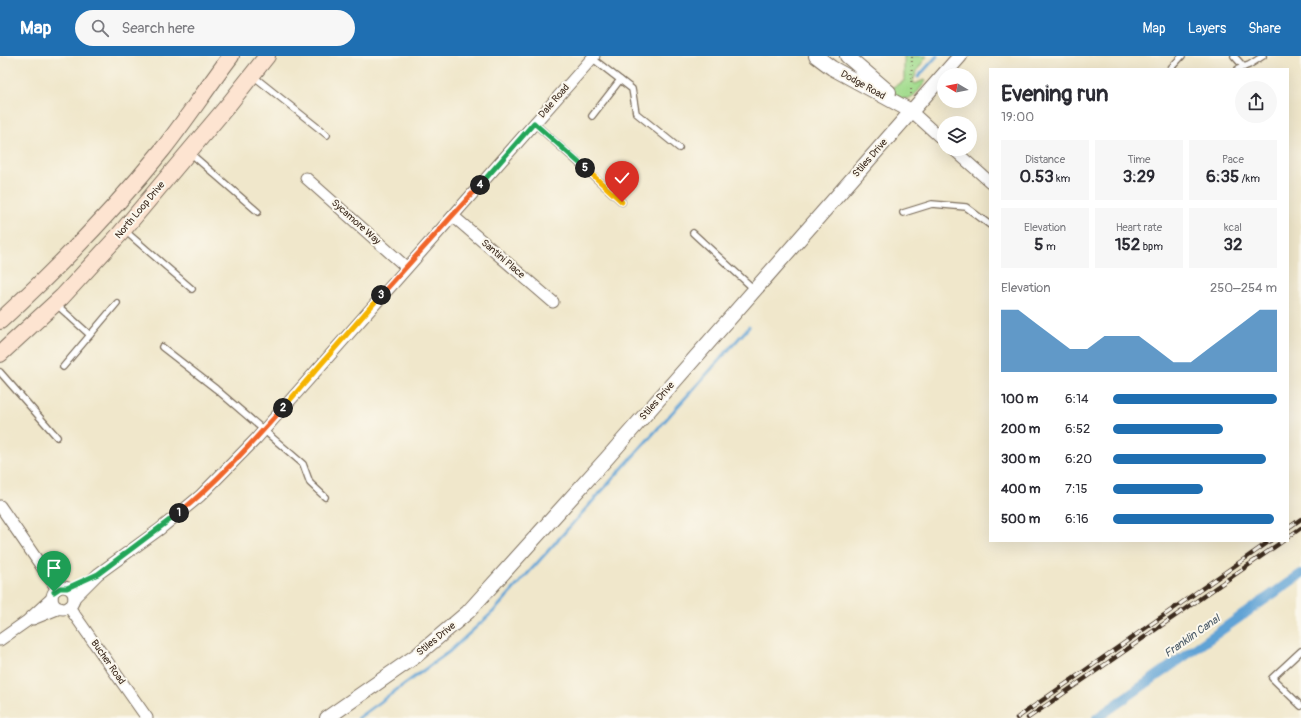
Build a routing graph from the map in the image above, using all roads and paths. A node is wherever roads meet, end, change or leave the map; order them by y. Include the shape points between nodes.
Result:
1 (232, 56) edge
2 (267, 56) edge
3 (816, 56) edge
4 (847, 56) edge
5 (912, 56) edge
6 (960, 56) edge
7 (1182, 56) edge
8 (1234, 56) edge
9 (1263, 56) edge
10 (593, 57) edge
11 (1171, 68) edge
12 (1241, 68) edge
13 (252, 75) junction
14 (620, 80) junction
15 (911, 111) junction
16 (592, 116) dead end
17 (534, 123) junction
18 (327, 135) dead end
19 (937, 135) edge
20 (679, 148) dead end
21 (189, 152) junction
22 (961, 156) edge
23 (143, 172) junction
24 (306, 178) dead end
25 (989, 181) edge
26 (161, 186) junction
27 (622, 202) dead end
28 (258, 212) dead end
29 (903, 213) dead end
30 (453, 216) junction
31 (989, 224) edge
32 (124, 229) junction
33 (693, 233) dead end
34 (406, 267) junction
35 (192, 289) dead end
36 (755, 290) junction
37 (553, 302) dead end
38 (55, 303) junction
39 (118, 303) dead end
40 (0, 321) edge
41 (90, 335) junction
42 (162, 347) dead end
43 (0, 354) edge
44 (63, 367) dead end
45 (0, 372) edge
46 (264, 430) junction
47 (57, 437) dead end
48 (325, 497) dead end
49 (0, 506) edge
50 (98, 574) junction
51 (59, 592) junction
52 (68, 604) junction
53 (27, 621) junction
54 (0, 640) edge
55 (1301, 651) edge
56 (1301, 706) edge
57 (147, 718) edge
58 (327, 718) edge

1 - 23 main road
2 - 13 main road, North Loop Drive
3 - 15 street, Dodge Road via 832,68
4 - 15 street, Dodge Road
5 - 15 path
6 - 15 street, Stiles Drive
7 - 11 lane
8 - 12 lane
9 - 12 lane
10 - 14 lane
10 - 17 street, Dale Road
13 - 18 lane
13 - 21 main road, North Loop Drive
14 - 16 lane
14 - 20 lane via 632,90 636,113
15 - 19 street, Dodge Road
15 - 36 street, Stiles Drive
17 - 27 lane
17 - 30 street, Dale Road
21 - 26 main road, North Loop Drive
21 - 28 lane
22 - 25 street
23 - 26 main road
23 - 40 main road via 102,221
24 - 34 street, Sycamore Way
26 - 32 main road, North Loop Drive
29 - 31 lane via 932,204 966,207
30 - 34 street, Dale Road
30 - 37 street, Santini Place
32 - 35 lane
32 - 38 main road, North Loop Drive
33 - 36 lane
34 - 46 street, Dale Road
36 - 58 street, Stiles Drive via 468,612 416,656
38 - 41 lane
38 - 43 main road, North Loop Drive
39 - 41 lane
41 - 44 lane
42 - 46 lane
45 - 47 lane
46 - 48 lane via 303,464 310,483
46 - 50 street, Dale Road via 200,496
49 - 51 street
50 - 51 street, Dale Road
50 - 52 street, Dale Road
51 - 52 street via 55,604
51 - 52 street via 72,592
51 - 53 street, Dale Road
52 - 53 street, Dale Road
52 - 57 street, Bucher Road
53 - 54 street, Dale Road
55 - 56 lane via 1272,678

